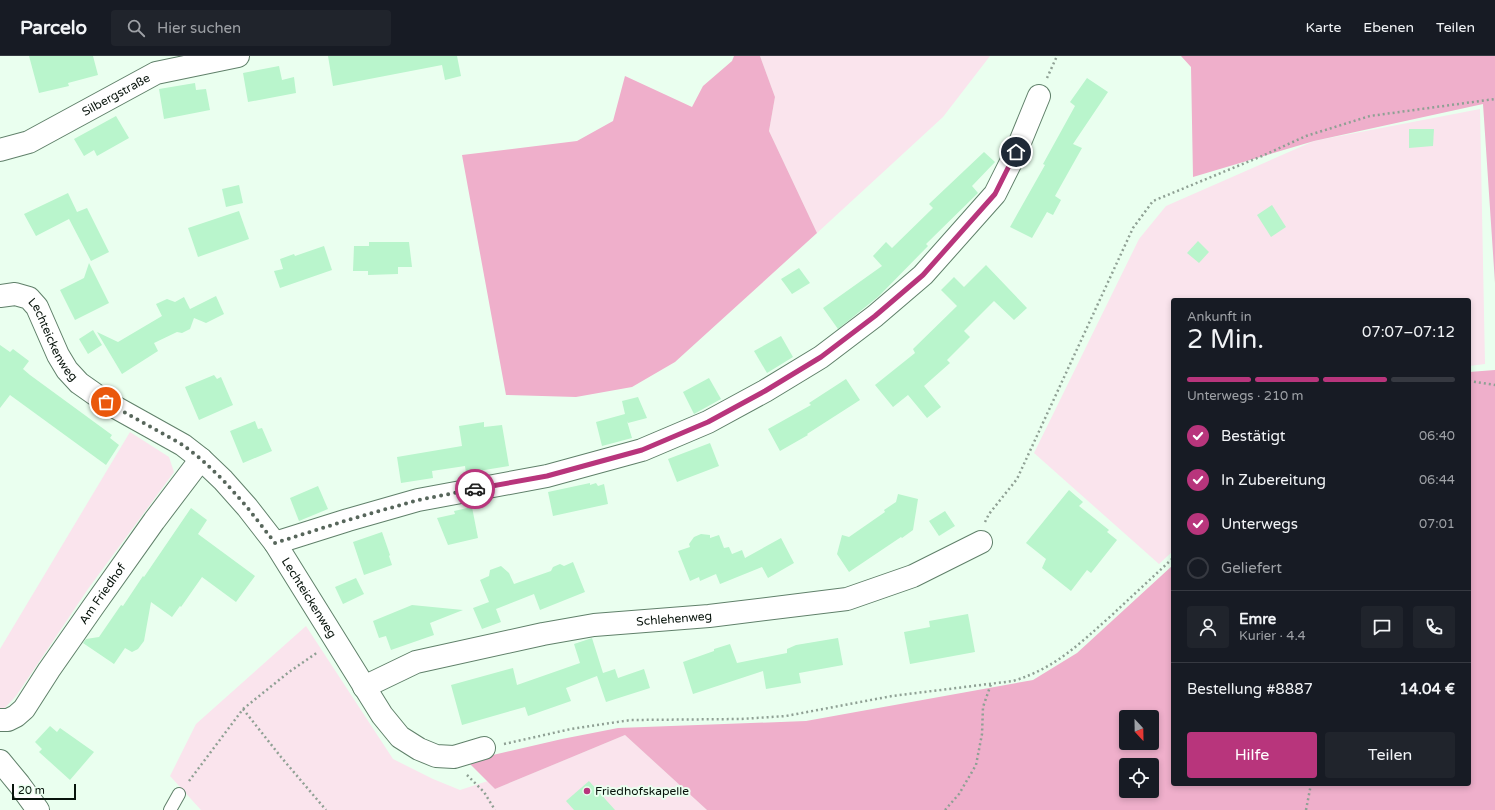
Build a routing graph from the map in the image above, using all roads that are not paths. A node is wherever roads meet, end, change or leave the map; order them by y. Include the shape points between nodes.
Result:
1 (238, 56) edge
2 (1039, 96) dead end
3 (0, 150) edge
4 (0, 296) edge
5 (201, 459) junction
6 (275, 543) junction
7 (978, 544) road end
8 (364, 687) junction
9 (0, 720) edge
10 (484, 748) road end
11 (0, 761) edge
12 (179, 794) road end
13 (38, 810) edge
14 (170, 810) edge

1 - 3 street, Silbergstraße via 156,73 29,142
2 - 6 street via 995,194 923,275 821,357 765,391 708,422 642,450 547,476 418,500
4 - 5 street, Lechteickenweg via 15,294 28,298 37,308 58,355 79,383 106,402 183,445
5 - 6 street, Lechteickenweg via 247,507
5 - 9 street, Am Friedhof via 93,607 24,709 8,720
6 - 8 street, Lechteickenweg
7 - 8 street, Schlehenweg via 913,576 847,599 709,616 594,625 543,634 416,662
8 - 10 street, Lechteickenweg via 400,737 419,749 436,756 454,757
11 - 13 street
12 - 14 lane

